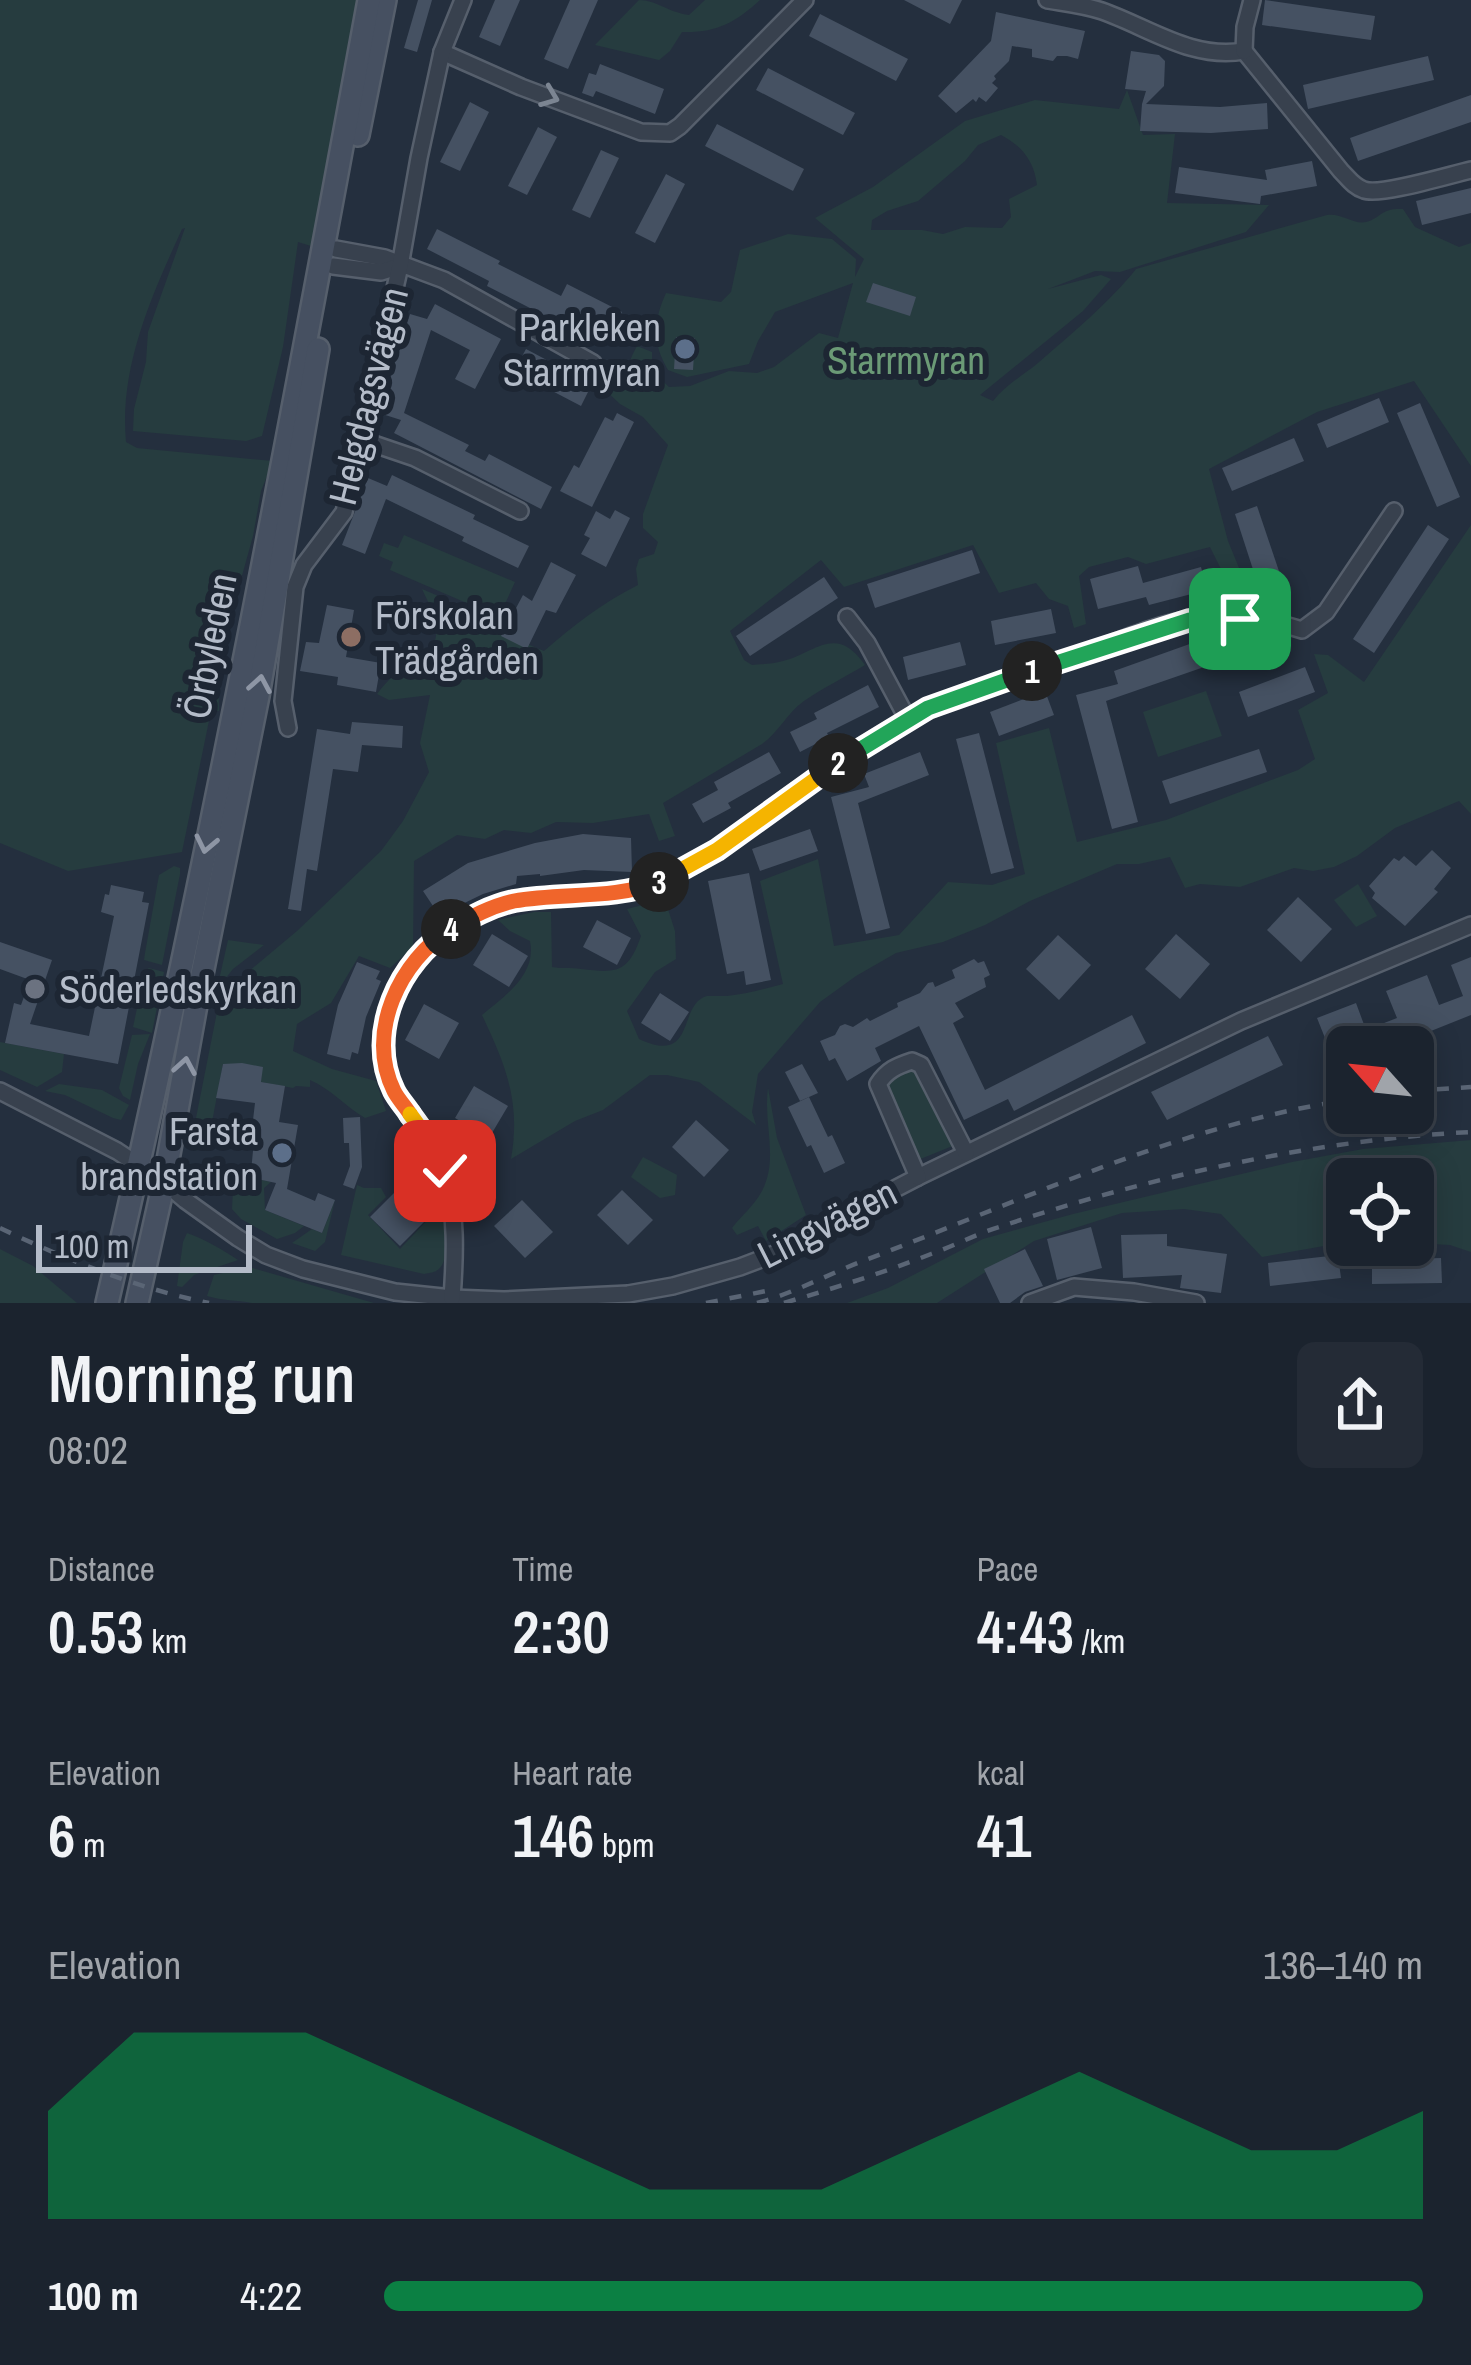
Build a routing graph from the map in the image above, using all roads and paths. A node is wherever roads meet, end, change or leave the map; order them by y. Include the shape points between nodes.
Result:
1 (368, 0) edge
2 (385, 0) edge
3 (463, 0) edge
4 (805, 0) edge
5 (1047, 0) edge
6 (1252, 0) edge
7 (1244, 51) junction
8 (442, 52) junction
9 (1471, 170) edge
10 (334, 258) junction
11 (400, 266) junction
12 (593, 363) dead end
13 (362, 440) junction
14 (520, 511) dead end
15 (1394, 511) dead end
16 (847, 617) dead end
17 (907, 718) junction
18 (288, 728) dead end
19 (1471, 925) edge
20 (0, 1091) edge
21 (966, 1154) junction
22 (151, 1173) junction
23 (918, 1177) junction
24 (452, 1298) junction
25 (107, 1303) edge
26 (121, 1303) edge
27 (137, 1303) edge
28 (1030, 1303) edge
29 (1196, 1303) edge

1 -> 22 main road, Örbyleden
2 - 10 main road, Örbyleden
3 - 8 street, Helgdagsvägen
8 -> 4 street via 641,132 670,133
5 - 7 street via 1095,9 1202,52
6 - 7 street
7 - 9 street via 1366,192
8 - 11 street, Helgdagsvägen
10 - 11 street via 381,272
22 -> 10 main road, Örbyleden via 198,994 258,696
11 - 12 street via 444,280
11 - 13 street, Helgdagsvägen
13 - 14 street
13 - 18 street, Helgdagsvägen via 344,512 295,587 283,701
15 - 17 street via 1326,612 1302,630 1257,619 1190,620
16 - 17 street
17 - 24 street via 666,879 635,891 514,901 481,912 444,932 407,970 383,1054 393,1090 445,1171
19 - 21 street, Lingvägen via 1240,1021
20 - 22 street, Lingvägen
21 - 23 street, Lingvägen
21 - 23 street, Lingvägen via 920,1065 898,1066 878,1084
22 - 24 street, Lingvägen via 266,1255 360,1285
22 - 25 main road, Örbyleden
22 - 26 main road, Örbyleden
22 - 27 main road, Örbyleden
23 - 24 street, Lingvägen via 790,1248 673,1286
28 - 29 street via 1074,1287

